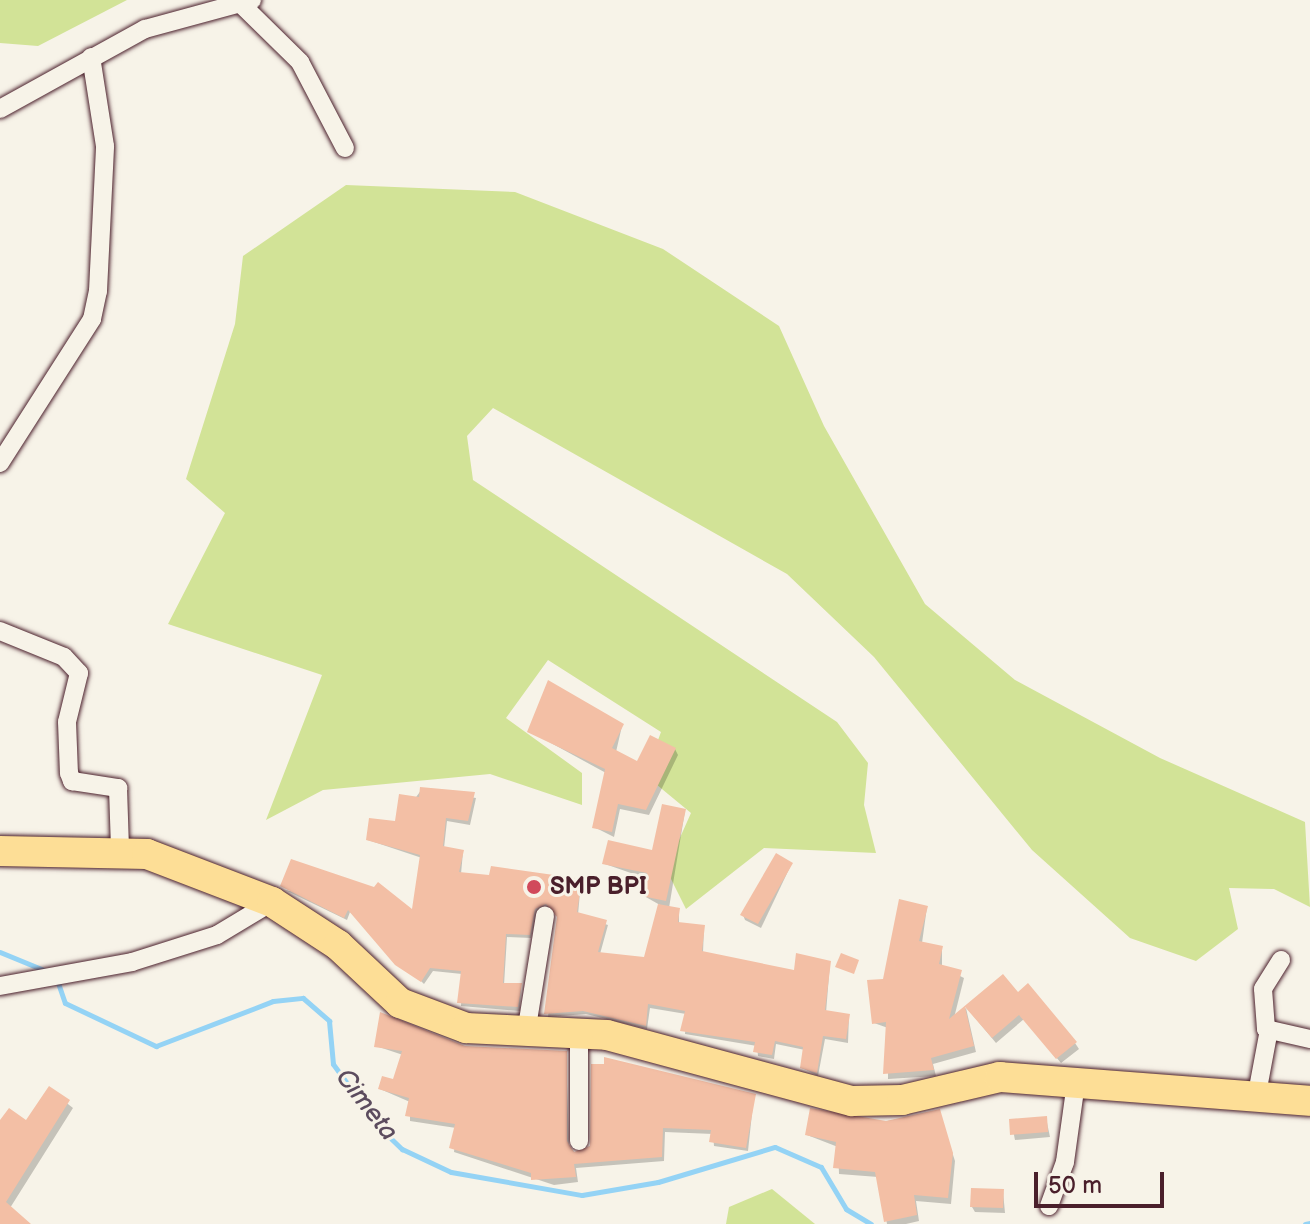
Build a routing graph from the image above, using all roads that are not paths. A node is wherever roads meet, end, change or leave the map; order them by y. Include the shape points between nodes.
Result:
1 (246, 2) edge
2 (91, 57) junction
3 (0, 109) edge
4 (345, 148) dead end
5 (0, 463) edge
6 (0, 631) edge
7 (120, 848) junction
8 (0, 851) edge
9 (272, 902) junction
10 (545, 916) dead end
11 (1281, 960) dead end
12 (0, 986) edge
13 (526, 1033) junction
14 (579, 1033) junction
15 (1268, 1035) junction
16 (1310, 1039) edge
17 (1076, 1083) junction
18 (1256, 1099) junction
19 (1310, 1101) edge
20 (579, 1141) dead end
21 (1049, 1206) dead end

1 - 2 street via 169,20
1 - 4 street via 300,62
2 - 3 street
2 - 5 street via 105,146 92,319
6 - 7 street via 64,657 79,673 67,722 69,773 72,781 118,788
7 - 8 highway
7 - 9 highway
9 - 12 street via 217,935 132,962 29,975
9 - 13 highway via 338,945 420,1014
10 - 13 street
11 - 15 street via 1263,989
13 - 14 highway
14 - 17 highway via 700,1056 852,1101 902,1100 1000,1077
14 - 20 street
15 - 16 street
15 - 18 street
17 - 18 highway
17 - 21 street via 1065,1162
18 - 19 highway

